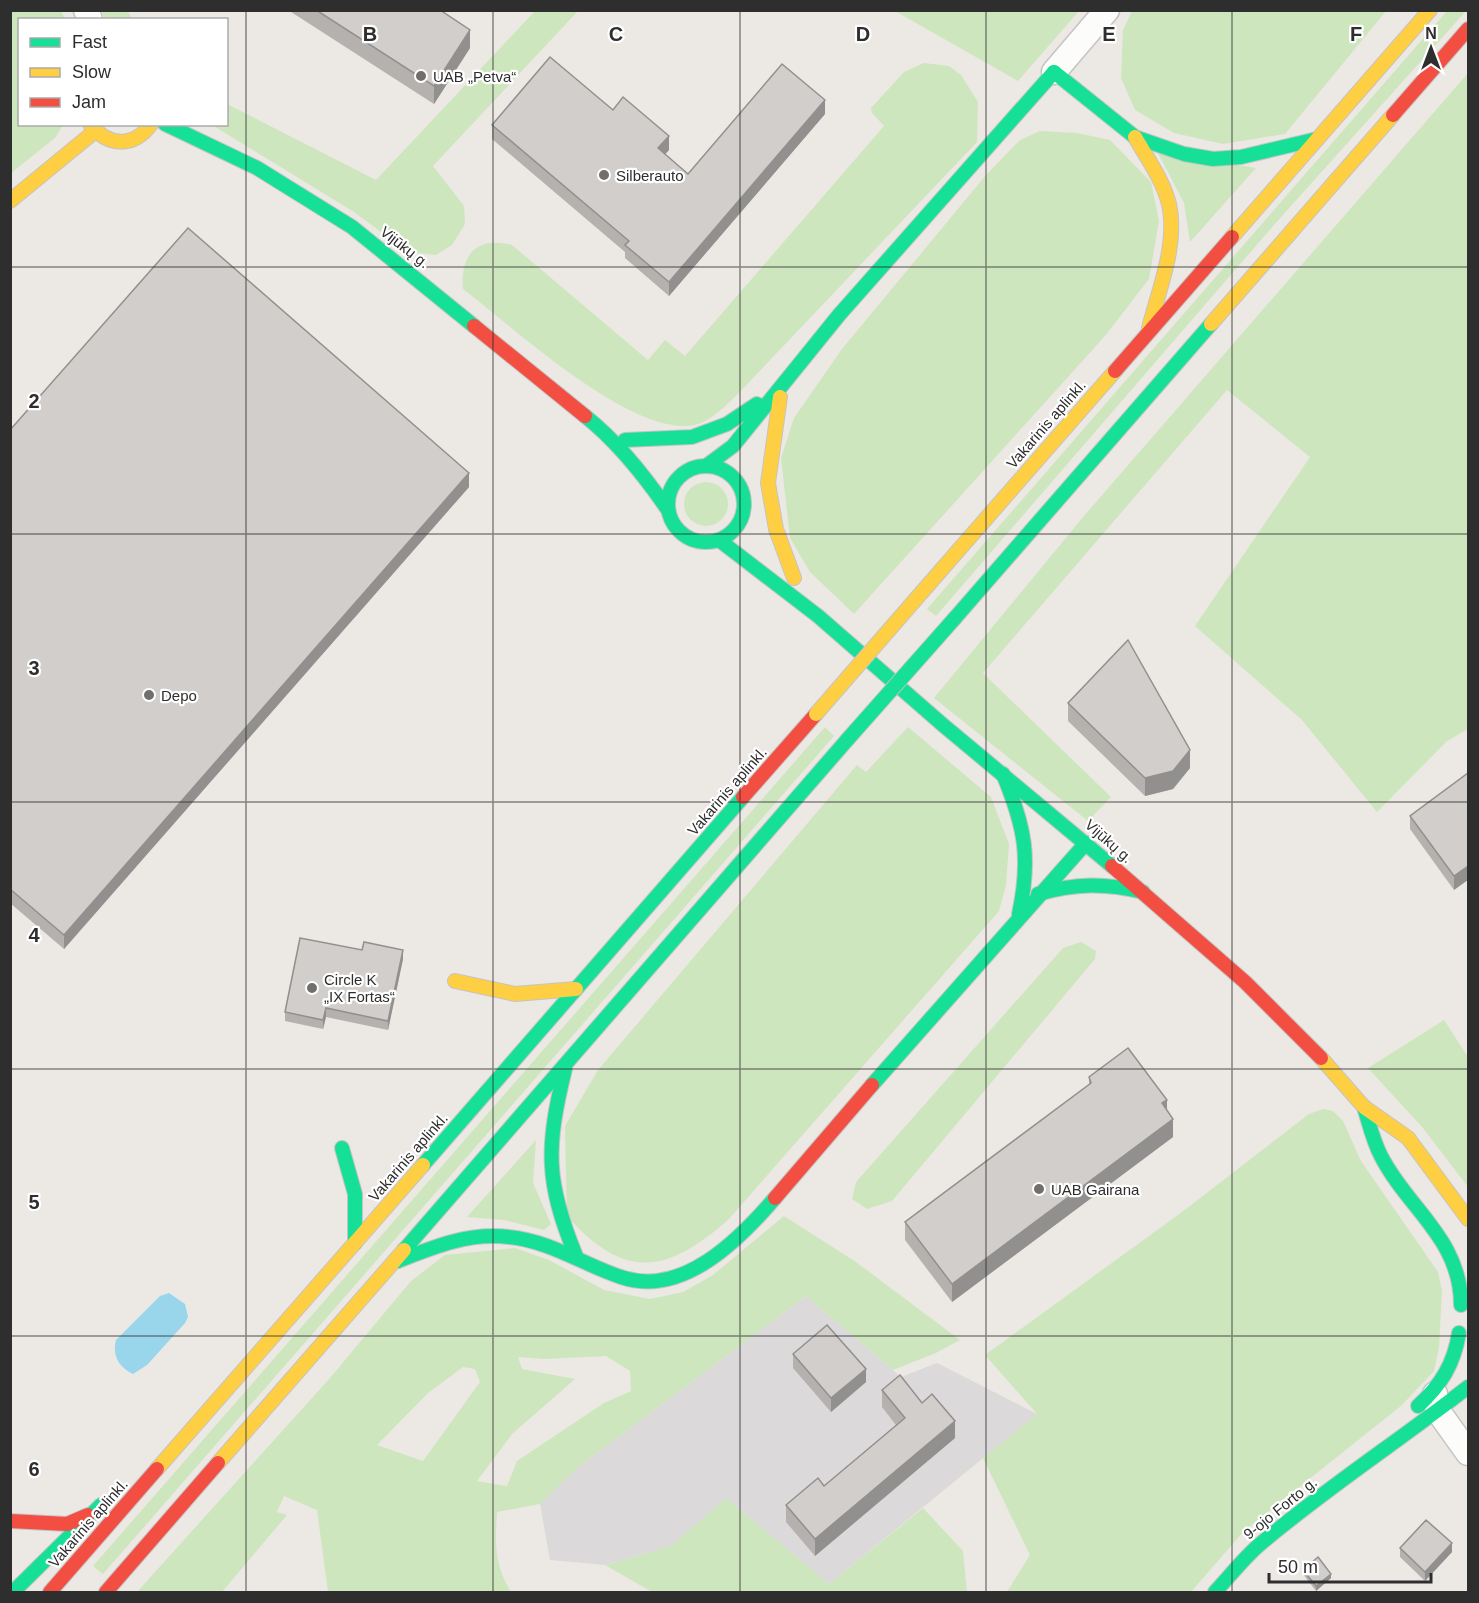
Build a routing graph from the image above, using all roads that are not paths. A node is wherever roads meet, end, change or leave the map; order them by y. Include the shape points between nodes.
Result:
1 (1107, 10) edge
2 (1430, 10) edge
3 (1468, 29) edge
4 (1054, 72) junction
5 (149, 126) edge
6 (169, 126) edge
7 (92, 128) edge
8 (1135, 137) junction
9 (1317, 139) junction
10 (10, 201) edge
11 (1147, 334) junction
12 (777, 395) junction
13 (602, 429) junction
14 (761, 438) dead end
15 (625, 440) junction
16 (654, 453) dead end
17 (674, 460) dead end
18 (700, 467) junction
19 (748, 470) dead end
20 (744, 498) junction
21 (668, 510) junction
22 (752, 521) dead end
23 (719, 540) junction
24 (766, 547) dead end
25 (794, 578) junction
26 (818, 616) junction
27 (1003, 774) junction
28 (1086, 843) junction
29 (1143, 892) junction
30 (1038, 894) junction
31 (1018, 917) junction
32 (455, 981) dead end
33 (576, 989) junction
34 (567, 1062) junction
35 (1364, 1107) junction
36 (342, 1148) dead end
37 (1468, 1219) edge
38 (355, 1243) junction
39 (576, 1256) junction
40 (390, 1264) junction
41 (1468, 1292) edge
42 (1461, 1305) junction
43 (1459, 1333) junction
44 (1468, 1355) edge
45 (1468, 1387) edge
46 (1436, 1401) junction
47 (1468, 1453) edge
48 (170, 1454) junction
49 (1373, 1455) junction
50 (88, 1515) junction
51 (10, 1521) edge
52 (13, 1593) edge
53 (50, 1593) edge
54 (105, 1593) edge
55 (1215, 1593) edge

1 - 4 street
2 - 9 main road, Vakarinis aplinkl.
3 - 34 main road, bridge
4 - 8 main road
4 - 12 main road via 839,315
5 - 7 main road via 128,143 110,141
6 - 13 main road, Vijūkų g. via 257,168 352,227
7 - 10 main road
8 - 9 main road via 1213,159 1241,157
8 - 11 main road via 1170,205 1170,234
9 - 11 main road, Vakarinis aplinkl.
11 - 33 main road, Vakarinis aplinkl., bridge
12 - 14 main road
12 - 15 main road via 727,424 692,437
12 - 18 main road via 733,446
12 - 25 main road via 768,483 776,529
13 - 15 main road, Vijūkų g.
13 - 21 main road, Vijūkų g. via 644,475
15 - 16 main road, Vijūkų g.
17 - 18 main road
18 - 20 main road via 729,474
18 - 21 main road via 682,474 674,484
19 - 20 main road
20 - 22 main road
20 - 23 main road via 738,526
21 - 23 main road via 681,533 699,541
23 - 26 main road, Vijūkų g.
24 - 25 main road, Vijūkų g.
25 - 26 main road, Vijūkų g.
26 - 27 main road, Vijūkų g.
27 - 28 main road, Vijūkų g.
27 - 31 main road via 1027,844 1028,876
28 - 29 main road, Vijūkų g.
28 - 30 main road
29 - 30 main road via 1090,881
29 - 35 main road, Vijūkų g. via 1293,1028
30 - 31 main road
31 - 39 main road via 774,1198 719,1252 694,1269 649,1281 607,1274
32 - 33 main road via 526,996
33 - 38 main road, Vakarinis aplinkl.
34 - 39 main road via 554,1112 549,1171 558,1215
34 - 40 main road
35 - 37 main road, Vijūkų g. via 1408,1138
35 - 42 main road, Vijūkų g. via 1381,1156 1454,1260 1461,1284
36 - 38 main road via 353,1175 357,1200
38 - 48 main road, Vakarinis aplinkl.
39 - 40 main road via 522,1239 474,1236 453,1239
40 - 54 main road
41 - 42 main road
42 - 43 main road, Vijūkų g.
43 - 44 main road
43 - 46 main road, 9-ojo Forto g. via 1451,1369
45 - 46 main road, 9-ojo Forto g.
46 - 47 street
46 - 49 main road, 9-ojo Forto g. via 1399,1441
46 - 49 main road, 9-ojo Forto g. via 1389,1430
48 - 50 main road
48 - 53 main road, Vakarinis aplinkl.
49 - 55 main road, 9-ojo Forto g. via 1257,1547
50 - 51 main road via 67,1524
50 - 52 main road

